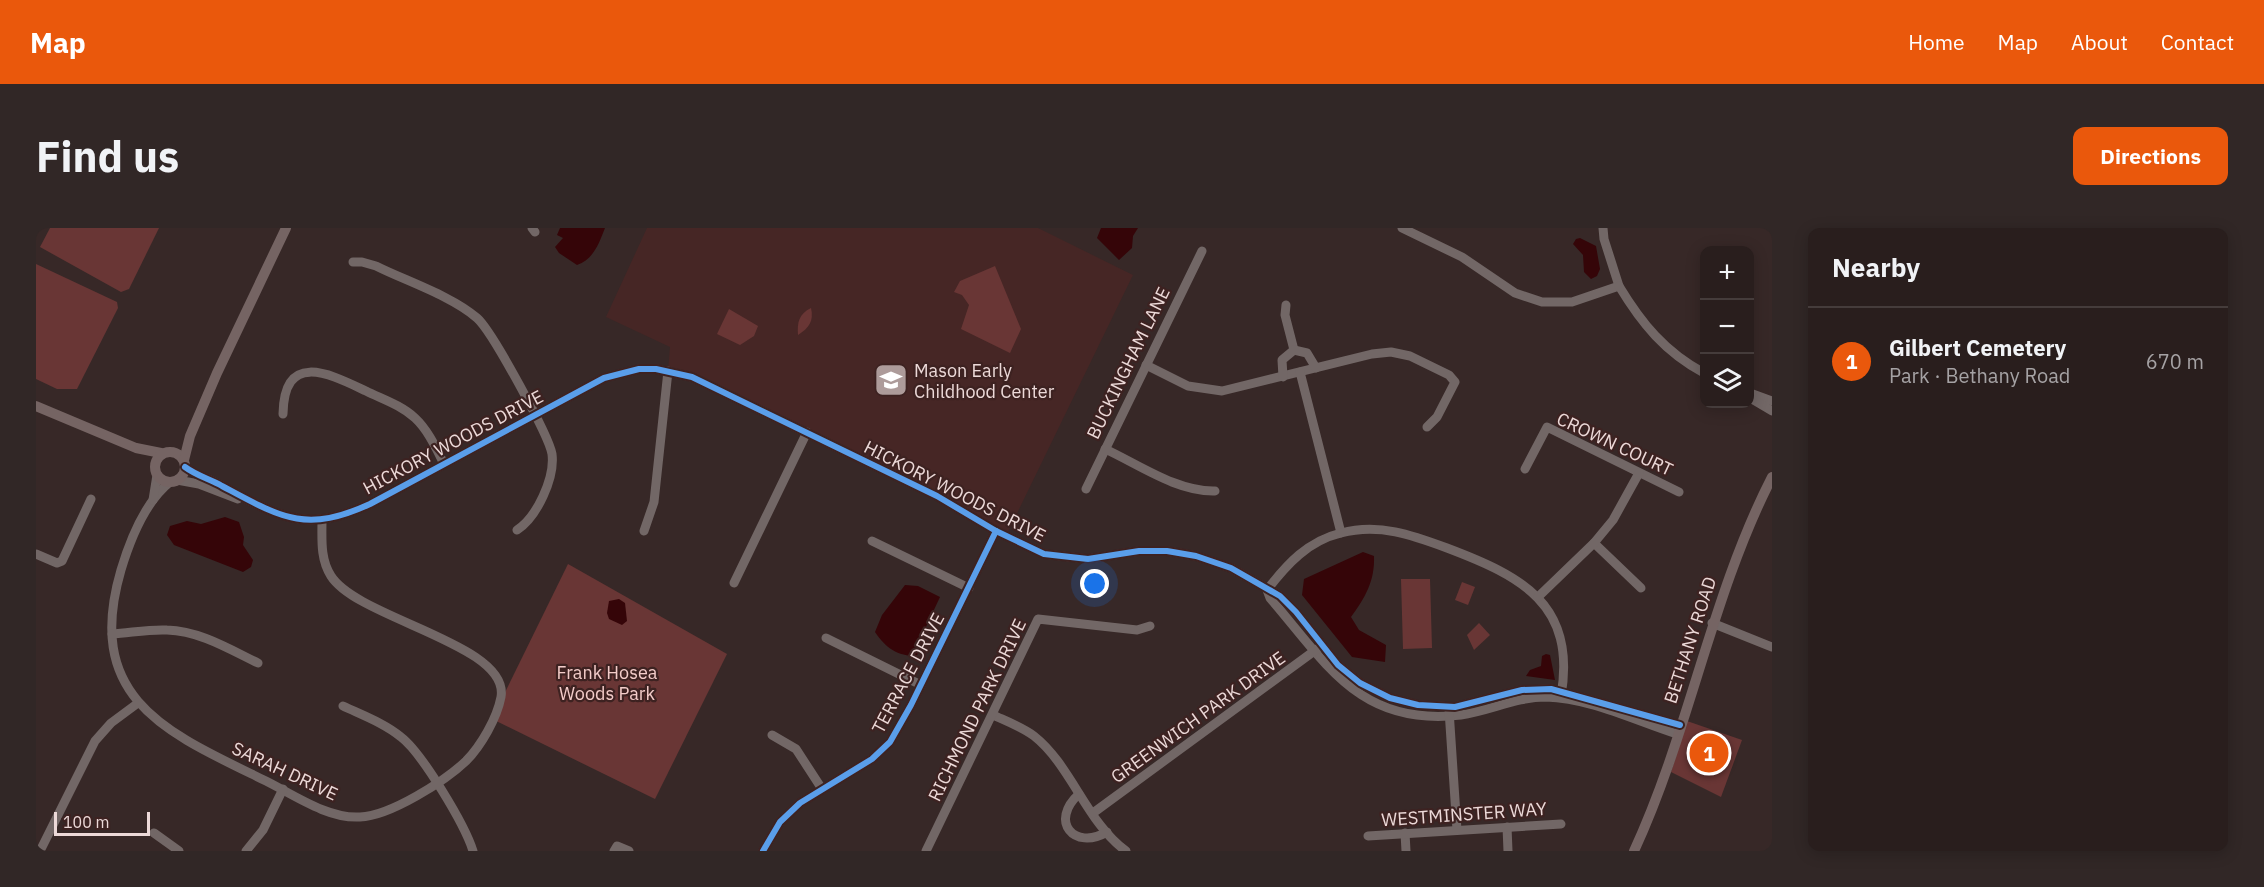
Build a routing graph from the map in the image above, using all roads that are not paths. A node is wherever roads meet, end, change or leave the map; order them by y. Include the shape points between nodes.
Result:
1 (286, 228) edge
2 (1402, 228) edge
3 (1603, 228) edge
4 (1202, 251) dead end
5 (353, 262) dead end
6 (1619, 286) junction
7 (1286, 305) dead end
8 (1294, 350) junction
9 (1146, 365) junction
10 (1316, 368) junction
11 (668, 371) junction
12 (1700, 371) edge
13 (1300, 372) junction
14 (217, 373) junction
15 (1283, 377) junction
16 (1754, 395) edge
17 (1754, 401) edge
18 (1772, 401) edge
19 (36, 406) edge
20 (1772, 411) edge
21 (283, 414) dead end
22 (535, 416) junction
23 (84, 427) junction
24 (1427, 427) dead end
25 (807, 432) junction
26 (1105, 448) junction
27 (164, 452) junction
28 (184, 464) junction
29 (444, 464) junction
30 (1525, 469) dead end
31 (156, 473) junction
32 (1639, 473) junction
33 (1772, 477) edge
34 (174, 481) junction
35 (1086, 489) dead end
36 (1215, 491) dead end
37 (1679, 492) dead end
38 (91, 499) dead end
39 (153, 500) junction
40 (246, 501) junction
41 (322, 519) junction
42 (517, 530) dead end
43 (644, 531) dead end
44 (996, 531) junction
45 (1341, 533) junction
46 (872, 541) dead end
47 (1594, 543) junction
48 (36, 554) edge
49 (734, 583) dead end
50 (969, 588) junction
51 (1641, 588) dead end
52 (1267, 590) junction
53 (1538, 597) junction
54 (1712, 623) junction
55 (1150, 626) dead end
56 (111, 634) junction
57 (826, 638) dead end
58 (1772, 647) edge
59 (1318, 649) junction
60 (258, 663) dead end
61 (921, 685) junction
62 (1562, 694) junction
63 (138, 703) junction
64 (343, 706) dead end
65 (1449, 712) junction
66 (993, 714) junction
67 (1679, 729) junction
68 (772, 735) dead end
69 (435, 783) junction
70 (283, 789) junction
71 (822, 789) junction
72 (1079, 794) junction
73 (1093, 813) junction
74 (1561, 824) dead end
75 (1507, 827) junction
76 (1457, 830) junction
77 (1107, 832) junction
78 (154, 833) dead end
79 (1405, 833) junction
80 (1368, 836) dead end
81 (615, 848) edge
82 (40, 851) edge
83 (179, 851) edge
84 (246, 851) edge
85 (473, 851) edge
86 (629, 851) edge
87 (764, 851) edge
88 (927, 851) edge
89 (1126, 851) edge
90 (1406, 851) edge
91 (1508, 851) edge
92 (1634, 851) edge

1 - 14 main road
2 - 6 street via 1462,257 1515,293 1542,302 1572,303
3 - 6 street
4 - 9 street, BUCKINGHAM LANE
5 - 22 street via 371,264 472,314 494,340
6 - 12 street via 1658,341
7 - 8 street
8 - 10 street via 1307,353
8 - 15 street via 1282,360
9 - 15 street via 1188,386 1212,391
9 - 26 street, BUCKINGHAM LANE
10 - 13 street
10 - 24 street via 1391,352 1410,356 1449,375 1455,382 1437,417
11 - 22 street, HICKORY WOODS DRIVE via 639,369 604,378
11 - 25 street, HICKORY WOODS DRIVE via 705,382
11 - 43 street via 654,502
13 - 15 street
13 - 45 street
14 - 27 main road via 204,390 183,438
14 - 28 main road via 190,436
16 - 18 street
17 - 20 street
19 - 23 main road
21 - 29 street via 287,390 296,378 308,371 326,372 412,415 426,430
22 - 29 street, HICKORY WOODS DRIVE
22 - 42 street via 550,446 551,469 537,505
23 - 27 main road via 136,447
23 - 31 main road via 141,455
25 - 44 street, HICKORY WOODS DRIVE via 937,496
25 - 49 street
26 - 35 street, BUCKINGHAM LANE
26 - 36 street via 1191,488
27 - 28 main road via 177,453
27 - 31 main road via 155,461
28 - 34 main road
28 - 40 street, HICKORY WOODS DRIVE
29 - 41 street, HICKORY WOODS DRIVE via 353,512
30 - 32 street, CROWN COURT via 1547,427
31 - 34 main road
31 - 39 street, SARAH DRIVE
32 - 37 street, CROWN COURT
32 - 47 street via 1613,520
33 - 54 main road, BETHANY ROAD via 1743,538
34 - 39 street, SARAH DRIVE
34 - 40 street, HICKORY WOODS DRIVE via 199,484
38 - 48 street via 62,561 54,562
39 - 56 street, SARAH DRIVE via 120,573
40 - 41 street, HICKORY WOODS DRIVE via 283,517
41 - 69 street, SARAH DRIVE via 324,559 331,576 344,590 473,655 492,669 499,681 501,700 480,742 465,761
44 - 50 street, TERRACE DRIVE
44 - 52 street, HICKORY WOODS DRIVE via 1032,549 1065,558 1088,559 1139,551 1196,556 1231,568
45 - 52 street via 1300,553
45 - 53 street via 1377,529 1414,536 1495,568
46 - 50 street
47 - 51 street
47 - 53 street
50 - 61 street, TERRACE DRIVE
52 - 59 street, HICKORY WOODS DRIVE
53 - 62 street via 1560,635 1564,659
54 - 58 street
54 - 67 main road, BETHANY ROAD
55 - 66 street, RICHMOND PARK DRIVE via 1137,630 1038,619
56 - 60 street via 182,631
56 - 63 street, SARAH DRIVE via 120,671
57 - 61 street
59 - 65 street, HICKORY WOODS DRIVE via 1373,690
59 - 73 street, GREENWICH PARK DRIVE
61 - 71 street, TERRACE DRIVE via 890,742 872,759
62 - 65 street, HICKORY WOODS DRIVE via 1522,690
62 - 67 street, HICKORY WOODS DRIVE
63 - 70 street, SARAH DRIVE via 171,733
63 - 82 street via 95,741
64 - 69 street via 402,737
65 - 76 street
66 - 72 street via 1033,736
66 - 88 street, RICHMOND PARK DRIVE
67 - 92 main road, BETHANY ROAD
68 - 71 street via 796,749
69 - 70 street, SARAH DRIVE via 389,810 362,817 334,813
69 - 85 street
70 - 84 street via 263,830
71 - 87 street, TERRACE DRIVE via 780,822
72 - 73 street
72 - 77 street via 1066,810 1068,830 1085,840
73 - 77 street
74 - 75 street, WESTMINSTER WAY
75 - 76 street, WESTMINSTER WAY
75 - 91 street
76 - 79 street, WESTMINSTER WAY
77 - 89 street
78 - 83 street
79 - 80 street, WESTMINSTER WAY
79 - 90 street
81 - 86 street

